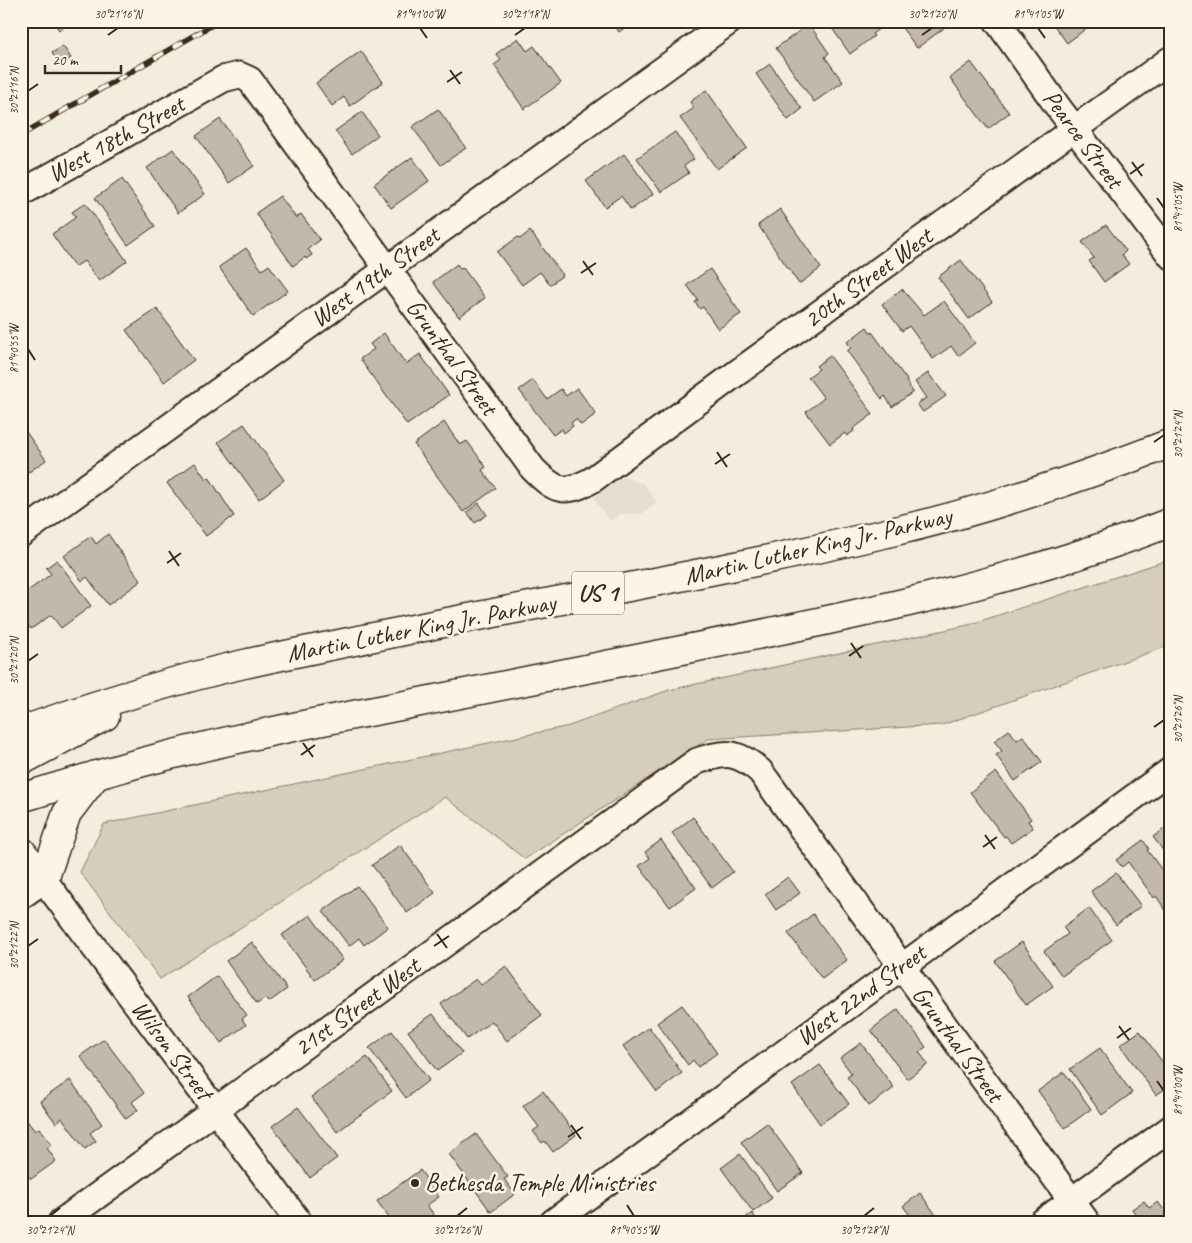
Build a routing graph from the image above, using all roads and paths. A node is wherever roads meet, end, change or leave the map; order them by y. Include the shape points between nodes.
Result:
1 (730, 21) edge
2 (996, 21) edge
3 (1171, 58) edge
4 (239, 74) joint
5 (1074, 128) junction
6 (21, 193) edge
7 (1171, 256) edge
8 (388, 268) junction
9 (1171, 443) edge
10 (563, 490) joint
11 (1171, 522) edge
12 (21, 534) edge
13 (161, 686) junction
14 (21, 731) edge
15 (733, 754) joint
16 (21, 761) edge
17 (1171, 770) edge
18 (96, 776) junction
19 (21, 798) edge
20 (21, 851) edge
21 (44, 880) junction
22 (21, 896) edge
23 (902, 966) junction
24 (216, 1109) junction
25 (1171, 1128) edge
26 (1071, 1201) junction
27 (61, 1222) edge
28 (299, 1222) edge
29 (553, 1222) edge
30 (1042, 1222) edge
31 (1086, 1222) edge

1 - 8 street, West 19th Street
2 - 5 street, Pearce Street
3 - 5 street, 20th Street West
4 - 6 street, West 18th Street via 223,79
4 - 8 street, Grunthal Street via 250,80
5 - 7 street, Pearce Street
5 - 10 street, 20th Street West via 592,480 577,488
8 - 10 street, Grunthal Street via 533,468 546,482
8 - 12 street, West 19th Street
9 - 13 highway, Martin Luther King Jr. Parkway / US 1 via 997,504 889,533 242,664
11 - 18 highway via 1027,572 921,600 201,747
13 - 14 highway, Martin Luther King Jr. Parkway / US 1
13 - 16 highway
15 - 23 street, Grunthal Street via 749,761 760,772
15 - 24 street, 21st Street West via 697,761
17 - 23 street, West 22nd Street
18 - 19 highway
18 - 21 highway via 67,813
20 - 21 highway
21 - 22 street
21 - 24 street, Wilson Street
23 - 26 street, Grunthal Street
23 - 29 street, West 22nd Street
24 - 27 street, 21st Street West
24 - 28 street, Wilson Street
25 - 26 street
26 - 30 street
26 - 31 street, Grunthal Street

